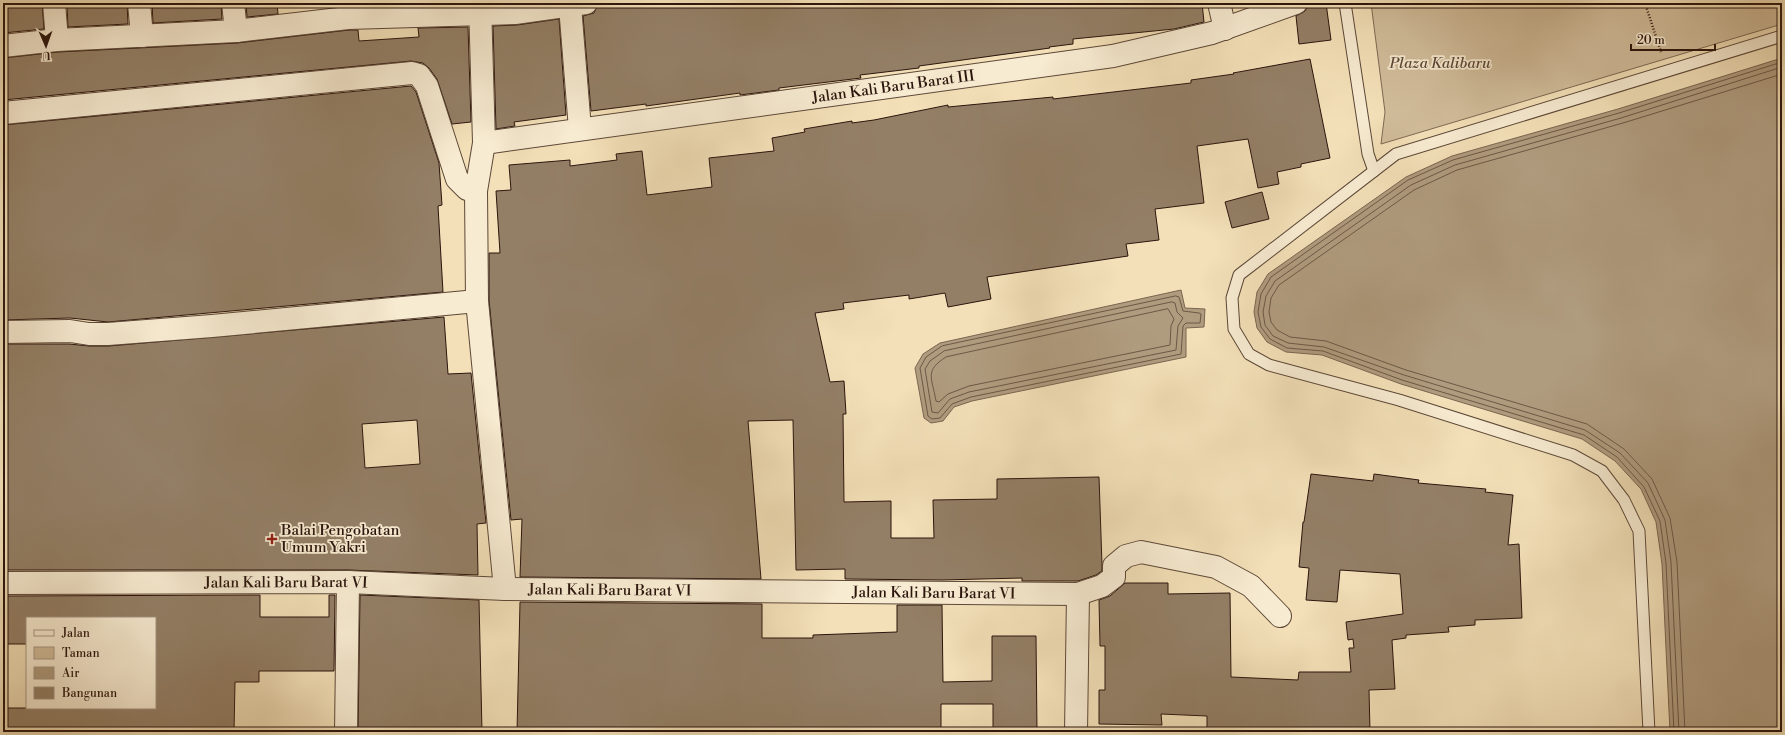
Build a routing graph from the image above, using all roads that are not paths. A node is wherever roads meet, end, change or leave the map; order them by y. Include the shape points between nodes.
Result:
1 (54, 3) edge
2 (139, 3) edge
3 (233, 3) edge
4 (1219, 3) edge
5 (1296, 3) edge
6 (1345, 3) edge
7 (578, 4) edge
8 (481, 8) edge
9 (448, 9) edge
10 (405, 10) edge
11 (330, 12) edge
12 (1225, 29) junction
13 (236, 31) junction
14 (142, 36) junction
15 (1782, 36) edge
16 (57, 40) junction
17 (3, 46) edge
18 (3, 113) edge
19 (580, 130) junction
20 (484, 143) junction
21 (1374, 171) junction
22 (476, 191) junction
23 (477, 301) junction
24 (3, 332) edge
25 (348, 582) junction
26 (3, 583) edge
27 (505, 589) junction
28 (1078, 594) junction
29 (1280, 616) dead end
30 (346, 732) edge
31 (1076, 732) edge
32 (1649, 732) edge

1 - 16 street
2 - 14 street
3 - 13 street
4 - 12 street
5 - 12 street, Jalan Kali Baru Barat III
6 - 21 lane via 1368,154
7 - 8 street via 515,13
7 - 19 street
8 - 9 street
8 - 20 street
9 - 10 street
10 - 11 street
11 - 13 street
12 - 19 street, Jalan Kali Baru Barat III via 1113,56
13 - 14 street
14 - 16 street
15 - 21 lane via 1396,154
16 - 17 street
18 - 22 street via 412,73 419,75 427,86 457,179 467,189
19 - 20 street, Jalan Kali Baru Barat III
20 - 22 street
21 - 32 lane via 1239,274 1232,298 1234,329 1249,354 1269,365 1414,405 1573,455 1602,471 1624,500 1639,531
22 - 23 street
23 - 24 street via 108,334 70,331
23 - 27 street
25 - 26 street, Jalan Kali Baru Barat VI
25 - 27 street, Jalan Kali Baru Barat VI
25 - 30 street
27 - 28 street, Jalan Kali Baru Barat VI
28 - 29 street, Jalan Kali Baru Barat VI via 1102,586 1114,577 1114,566 1126,556 1141,552 1216,567 1252,586
28 - 31 street

